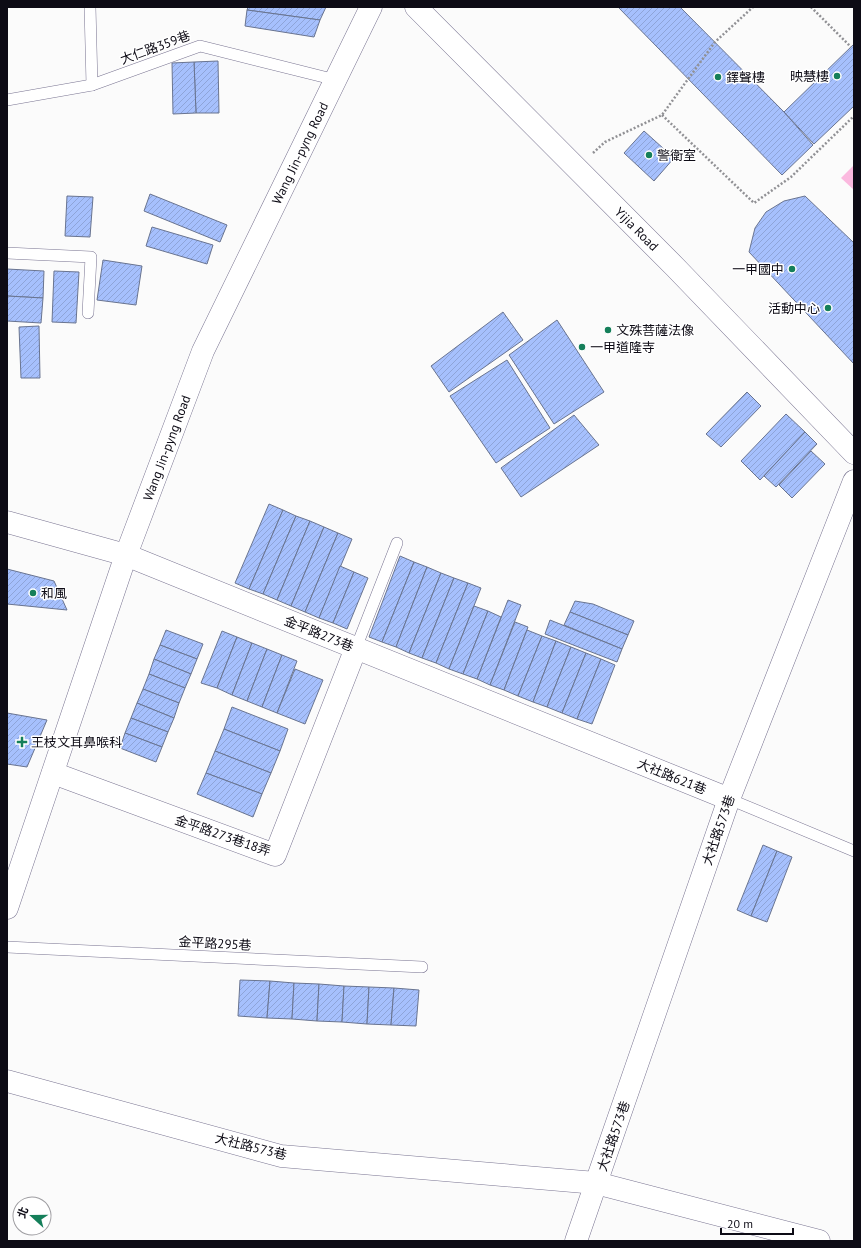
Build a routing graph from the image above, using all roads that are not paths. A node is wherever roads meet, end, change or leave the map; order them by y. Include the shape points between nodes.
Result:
1 (90, 7) edge
2 (371, 7) edge
3 (416, 7) edge
4 (336, 80) junction
5 (92, 85) junction
6 (7, 100) edge
7 (7, 253) edge
8 (88, 313) dead end
9 (854, 453) edge
10 (854, 481) edge
11 (7, 522) edge
12 (397, 543) dead end
13 (126, 555) junction
14 (356, 648) junction
15 (512, 711) joint
16 (53, 773) junction
17 (729, 799) junction
18 (854, 851) edge
19 (7, 908) edge
20 (7, 947) edge
21 (422, 967) dead end
22 (7, 1081) edge
23 (596, 1183) junction
24 (576, 1241) edge
25 (819, 1241) edge

1 - 5 lane
2 - 4 street, Wang Jin-pyng Road
3 - 9 street, Yijia Road via 675,267
4 - 5 lane, 大仁路359巷 via 200,46
4 - 13 street, Wang Jin-pyng Road via 203,351
5 - 6 lane, 大仁路359巷
7 - 8 lane via 90,257
10 - 17 street, 大社路573巷
11 - 13 street, 金平路273巷
12 - 14 lane
13 - 14 street, 金平路273巷
13 - 16 street, Wang Jin-pyng Road
14 - 15 street, 金平路273巷
14 - 16 street, 金平路273巷18弄 via 275,854
15 - 17 street, 大社路621巷
16 - 19 street, Wang Jin-pyng Road
17 - 18 lane, 大社路621巷
17 - 23 street, 大社路573巷
20 - 21 lane, 金平路295巷
22 - 23 street, 大社路573巷 via 281,1156
23 - 24 street
23 - 25 street, 大社路573巷

